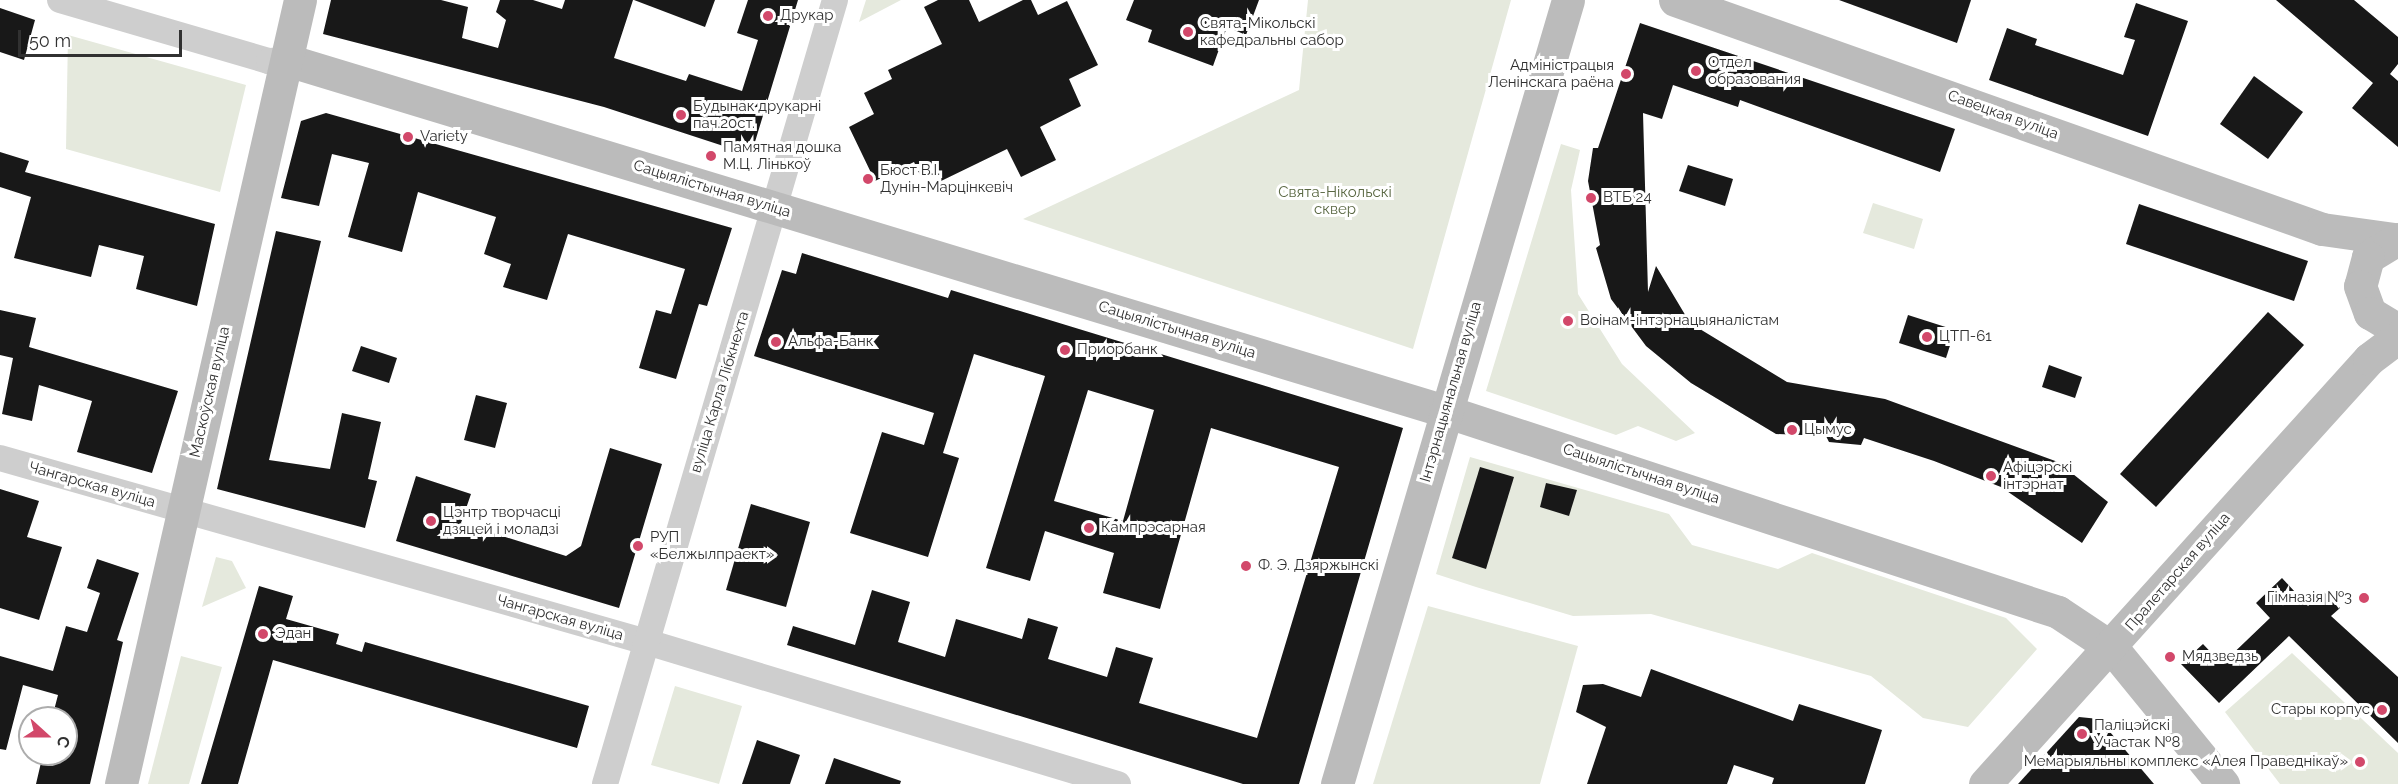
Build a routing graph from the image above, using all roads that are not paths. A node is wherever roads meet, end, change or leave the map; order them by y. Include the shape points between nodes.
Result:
1 (60, 0) edge
2 (300, 0) edge
3 (835, 0) edge
4 (1568, 0) edge
5 (1675, 0) edge
6 (287, 60) junction
7 (776, 208) junction
8 (2331, 232) junction
9 (2396, 239) edge
10 (2365, 300) junction
11 (2398, 330) edge
12 (2398, 337) edge
13 (2369, 359) junction
14 (1445, 411) junction
15 (0, 458) edge
16 (182, 511) junction
17 (647, 642) junction
18 (2112, 648) junction
19 (121, 784) edge
20 (605, 784) edge
21 (1118, 784) edge
22 (1337, 784) edge
23 (1985, 784) edge
24 (2223, 784) edge

1 - 6 street, Сацыялістычная вуліца via 269,61
2 - 6 street, Маскоўская вуліца
3 - 7 street, вуліца Карла Лібкнехта
4 - 14 street, Інтэрнацыянальная вуліца
5 - 8 street, Савецкая вуліца
6 - 7 street, Сацыялістычная вуліца
6 - 16 street, Маскоўская вуліца
7 - 14 street, Сацыялістычная вуліца
7 - 17 street, вуліца Карла Лібкнехта
8 - 9 street, Савецкая вуліца
8 - 10 street via 2349,252
9 - 10 street via 2368,257
10 - 11 street
10 - 13 street
12 - 13 street, Пралетарская вуліца
13 - 18 street, Пралетарская вуліца
14 - 18 street, Сацыялістычная вуліца via 2058,612
14 - 22 street, Інтэрнацыянальная вуліца
15 - 16 street, Чангарская вуліца
16 - 17 street, Чангарская вуліца
16 - 19 street, Маскоўская вуліца
17 - 20 street, вуліца Карла Лібкнехта
17 - 21 street, Чангарская вуліца
18 - 23 street, Пралетарская вуліца
18 - 24 street, Сацыялістычная вуліца

